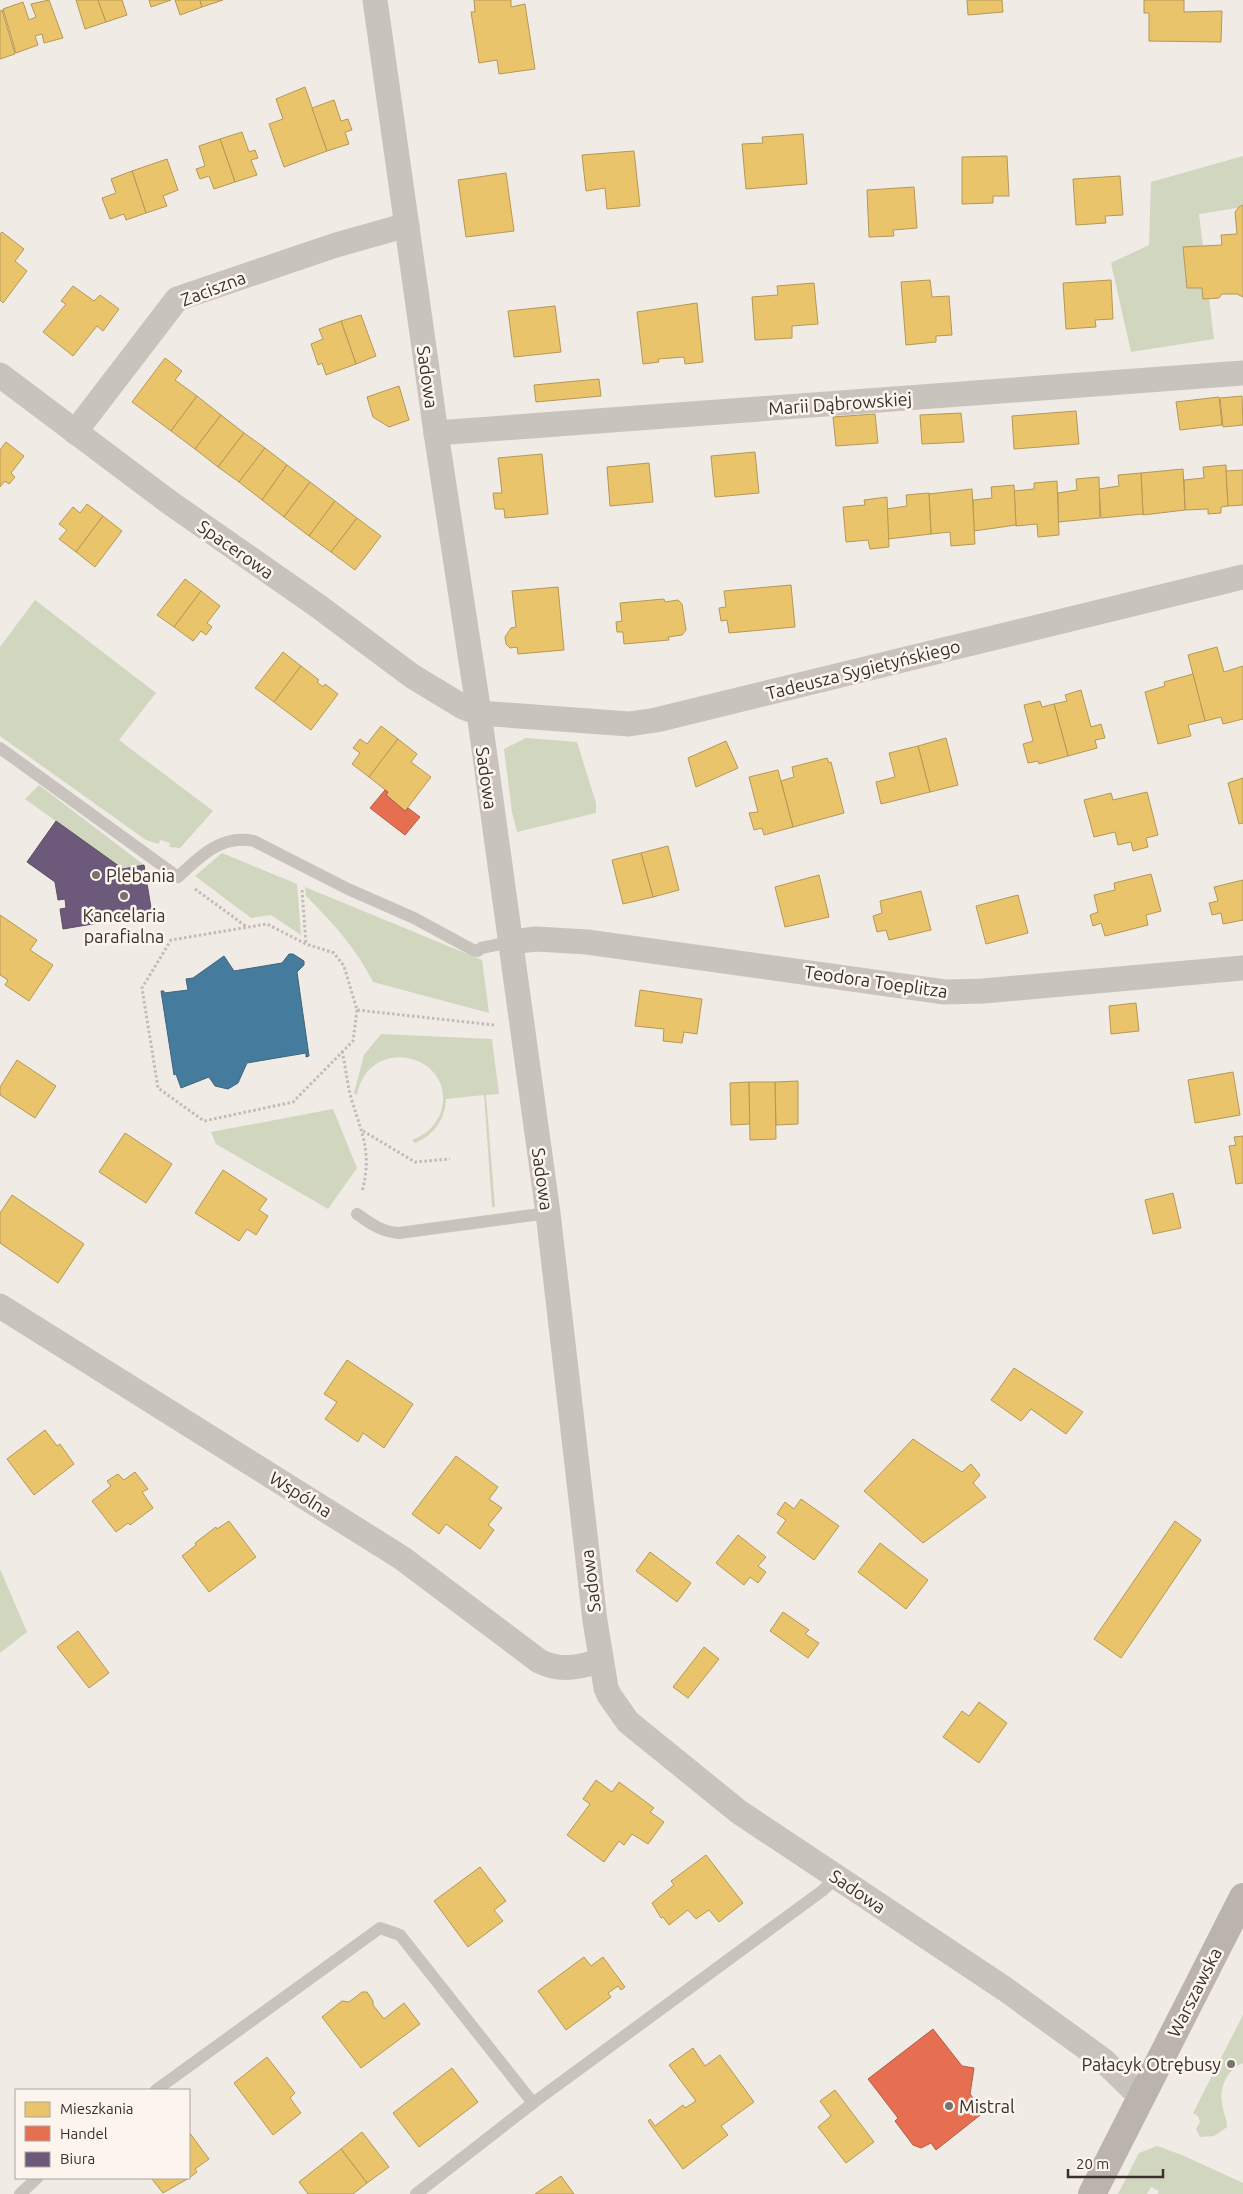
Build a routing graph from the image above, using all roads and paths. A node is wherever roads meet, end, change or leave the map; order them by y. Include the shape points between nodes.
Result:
1 (375, 0) edge
2 (407, 225) junction
3 (1243, 372) edge
4 (0, 375) edge
5 (75, 432) junction
6 (436, 433) junction
7 (1243, 577) edge
8 (479, 713) junction
9 (0, 748) edge
10 (308, 868) junction
11 (178, 877) junction
12 (247, 927) junction
13 (511, 942) junction
14 (306, 944) junction
15 (1243, 968) edge
16 (357, 1010) junction
17 (522, 1022) junction
18 (342, 1051) junction
19 (363, 1131) junction
20 (450, 1159) dead end
21 (548, 1213) junction
22 (357, 1214) joint
23 (0, 1306) edge
24 (600, 1661) junction
25 (837, 1877) junction
26 (1243, 1897) edge
27 (157, 2089) edge
28 (1141, 2097) junction
29 (533, 2103) junction
30 (35, 2179) edge
31 (20, 2194) edge
32 (416, 2194) edge
33 (1092, 2194) edge

1 - 2 street, Sadowa
2 - 5 street, Zaciszna via 336,245 177,299
2 - 6 street, Sadowa
3 - 6 street, Marii Dąbrowskiej
4 - 5 street, Spacerowa
5 - 8 street, Spacerowa via 412,676
6 - 8 street, Sadowa
7 - 8 street, Tadeusza Sygietyńskiego via 656,720 628,724
8 - 13 street, Sadowa
9 - 11 lane
10 - 11 lane via 254,841 236,839 222,842
10 - 13 lane via 473,950
10 - 14 path via 301,884
11 - 12 path
12 - 14 path via 268,924
12 - 18 path via 171,940 142,988 158,1088 204,1121 293,1102
13 - 15 street, Teodora Toeplitza via 560,939 606,944 945,992
13 - 17 street, Sadowa
14 - 16 path via 334,953 344,966
16 - 17 path via 490,1025
16 - 18 path via 353,1041
17 - 21 street, Sadowa
18 - 19 path via 352,1099
19 - 20 path via 415,1162
19 - 22 path via 368,1172
21 - 22 lane via 399,1233 387,1232
21 - 24 street, Sadowa
23 - 24 street, Wspólna via 402,1558 539,1661 562,1669
24 - 25 street, Sadowa via 609,1695 628,1722 739,1812
25 - 28 street, Sadowa via 1004,1988 1096,2054
25 - 29 lane
26 - 28 main road, Warszawska
27 - 29 lane via 380,1928 400,1935
28 - 33 main road, Warszawska
29 - 32 lane
30 - 31 lane

